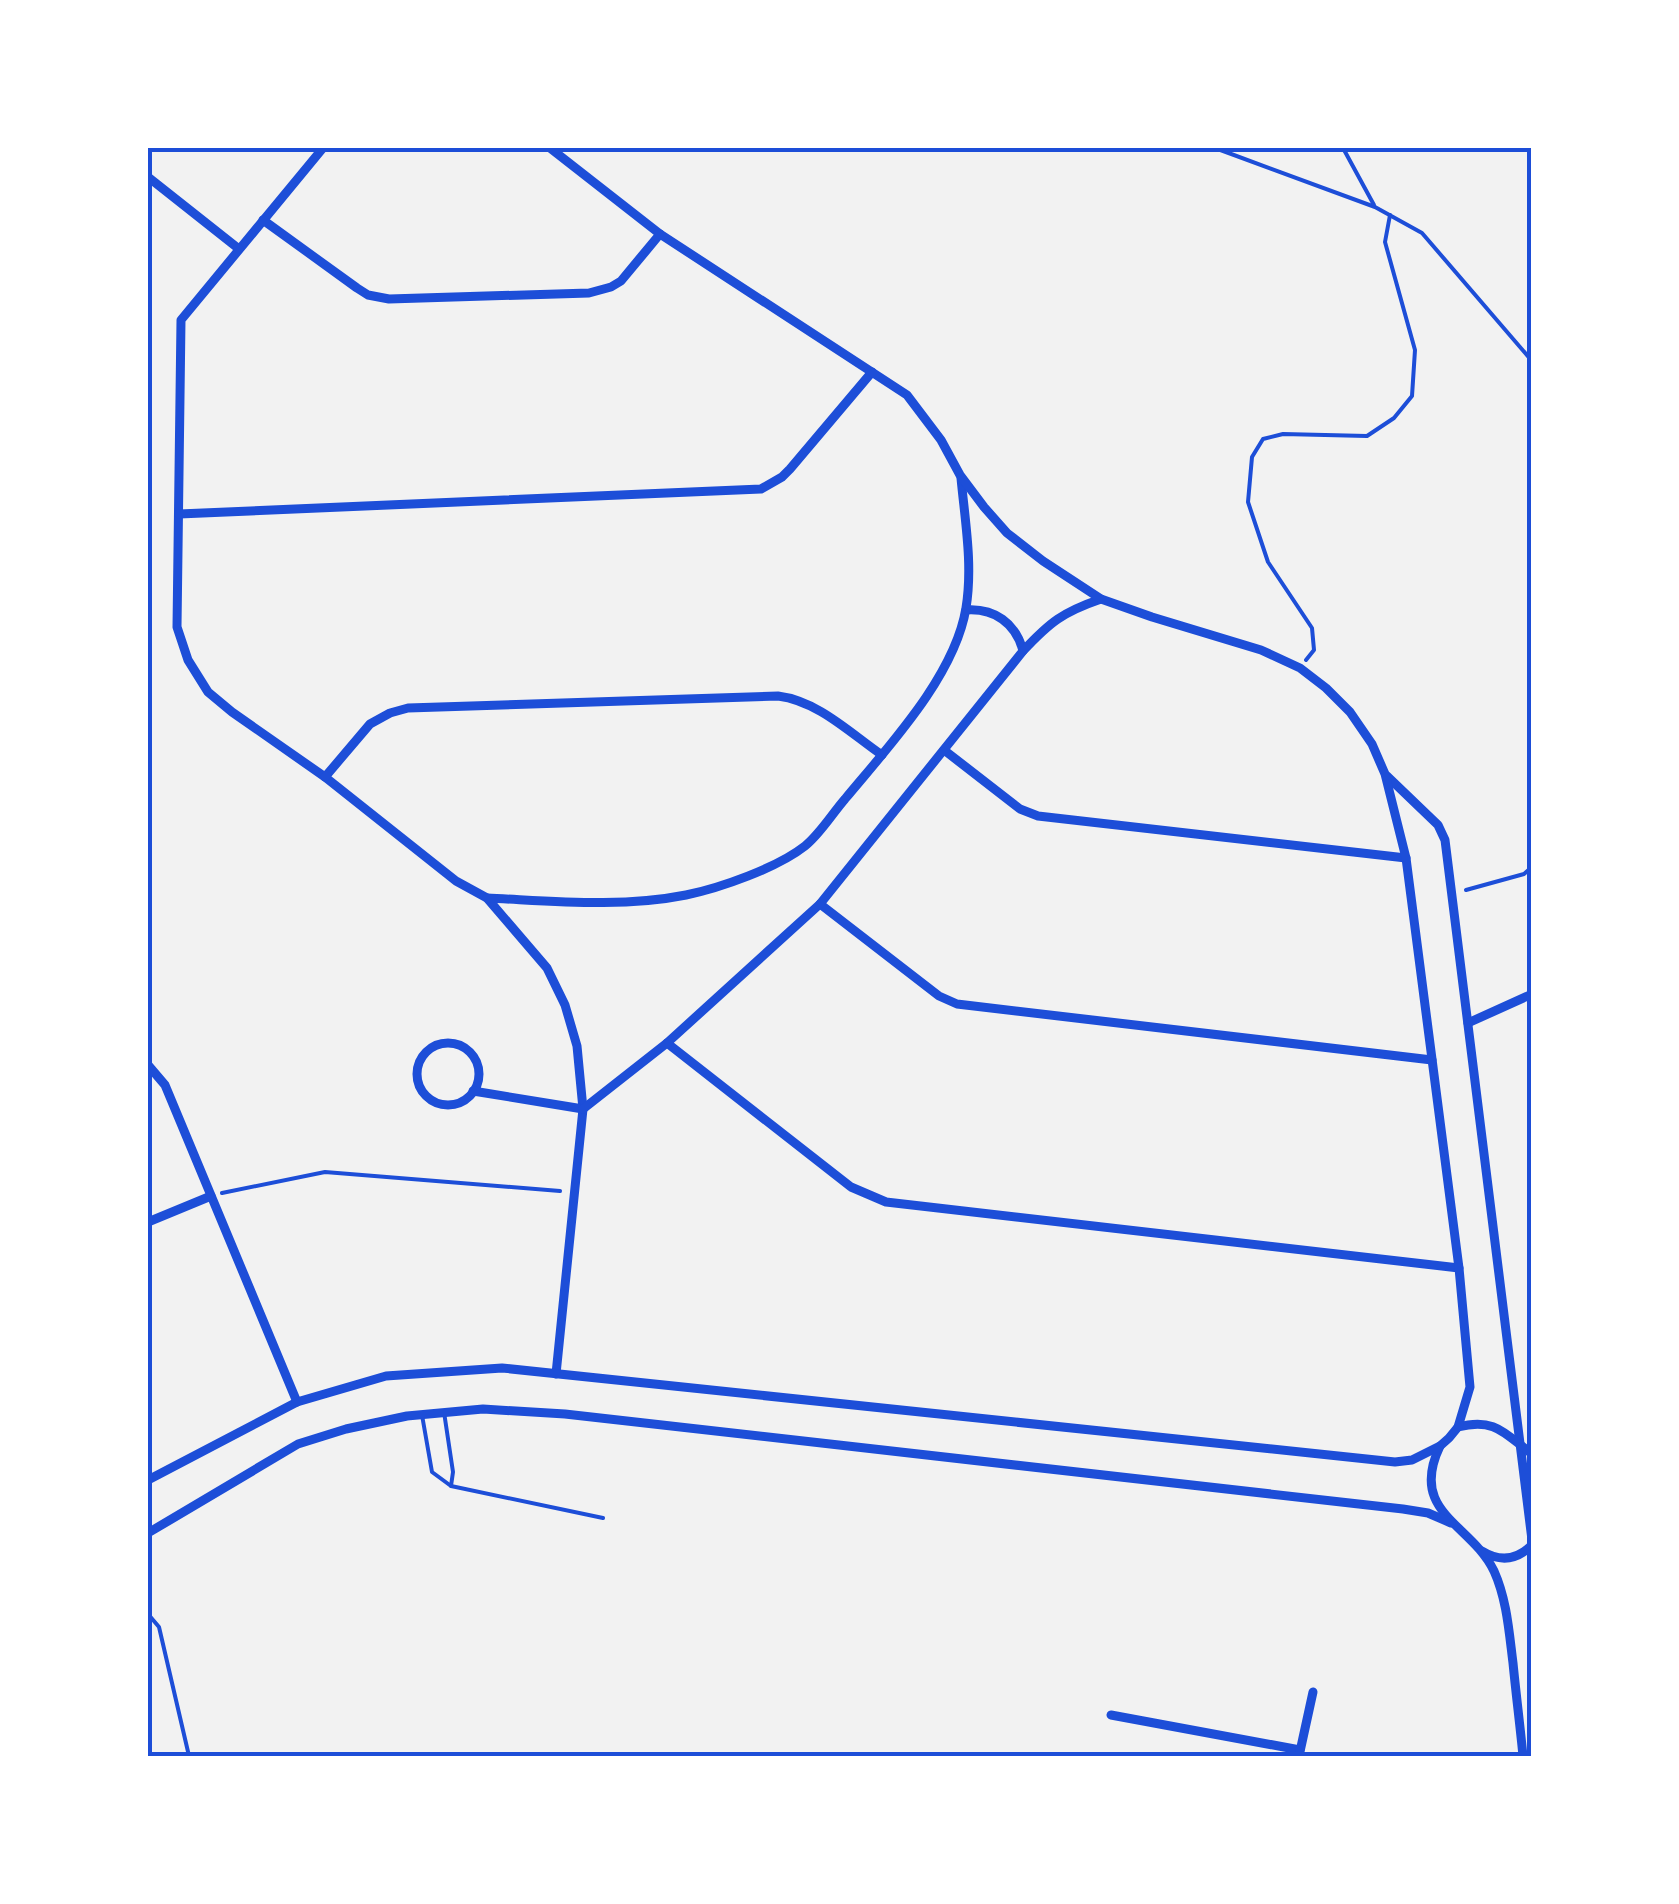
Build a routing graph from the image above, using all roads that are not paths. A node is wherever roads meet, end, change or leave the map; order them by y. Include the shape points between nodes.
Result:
1 (323, 148) edge
2 (550, 148) edge
3 (148, 177) edge
4 (264, 220) junction
5 (660, 234) junction
6 (239, 249) junction
7 (872, 372) junction
8 (960, 475) junction
9 (180, 514) junction
10 (1101, 599) junction
11 (966, 610) junction
12 (1023, 650) junction
13 (944, 750) junction
14 (882, 755) junction
15 (1385, 774) junction
16 (326, 776) junction
17 (1406, 858) junction
18 (487, 898) junction
19 (820, 904) junction
20 (1532, 994) edge
21 (1468, 1022) junction
22 (667, 1043) junction
23 (1432, 1060) junction
24 (148, 1065) edge
25 (474, 1092) junction
26 (583, 1109) junction
27 (211, 1196) junction
28 (148, 1222) edge
29 (1459, 1268) junction
30 (556, 1374) junction
31 (296, 1402) junction
32 (444, 1412) junction
33 (422, 1414) junction
34 (1458, 1427) junction
35 (1519, 1445) junction
36 (1440, 1446) junction
37 (1532, 1454) edge
38 (148, 1480) edge
39 (451, 1486) junction
40 (603, 1518) dead end
41 (1451, 1523) junction
42 (148, 1533) edge
43 (1532, 1543) edge
44 (1480, 1549) junction
45 (148, 1614) edge
46 (1313, 1692) dead end
47 (1112, 1716) dead end
48 (1300, 1754) edge
49 (189, 1756) edge
50 (1523, 1756) edge

1 - 4 street
2 - 5 street
3 - 6 street
4 - 5 street via 357,288 389,300 600,290 621,281
4 - 6 street
5 - 7 street
6 - 9 street via 181,320
7 - 8 street via 907,395
7 - 9 street via 790,469 761,489
8 - 10 street via 1008,533
8 - 11 street
9 - 16 street via 176,627 200,682
10 - 12 street via 1049,623
10 - 15 street via 1300,668 1350,712
11 - 12 street via 1002,618
11 - 14 street via 938,679
12 - 13 street
13 - 17 street via 1038,816
13 - 19 street
14 - 16 street via 815,708 778,696 408,708 370,724
14 - 18 street via 806,845 754,874 685,895 613,903
15 - 17 street
15 - 21 street via 1438,824 1445,840
16 - 18 street via 456,882
17 - 23 street
18 - 26 street via 548,968 566,1005
19 - 22 street
19 - 23 street via 957,1004
20 - 21 street
21 - 35 street
22 - 26 street
22 - 29 street via 851,1187 886,1202
23 - 29 street
24 - 27 street via 165,1084
25 - 25 street via 477,1066 461,1046 435,1046 422,1057 418,1082 434,1102 452,1105
25 - 26 street
26 - 30 street
27 - 28 street
27 - 31 street
29 - 34 street via 1470,1387
30 - 31 street via 502,1368 386,1376
30 - 36 street via 1394,1462
31 - 38 street
32 - 33 street
32 - 39 lane
32 - 41 street via 565,1414 1403,1508
33 - 39 lane via 432,1472
33 - 42 street via 298,1444
34 - 35 street via 1489,1425
34 - 36 street
35 - 37 street
35 - 43 street
36 - 41 street via 1432,1486
39 - 40 lane
41 - 44 street
43 - 44 street via 1506,1558
44 - 50 street via 1502,1592 1509,1624
45 - 49 lane via 158,1626
46 - 48 street
47 - 48 street

